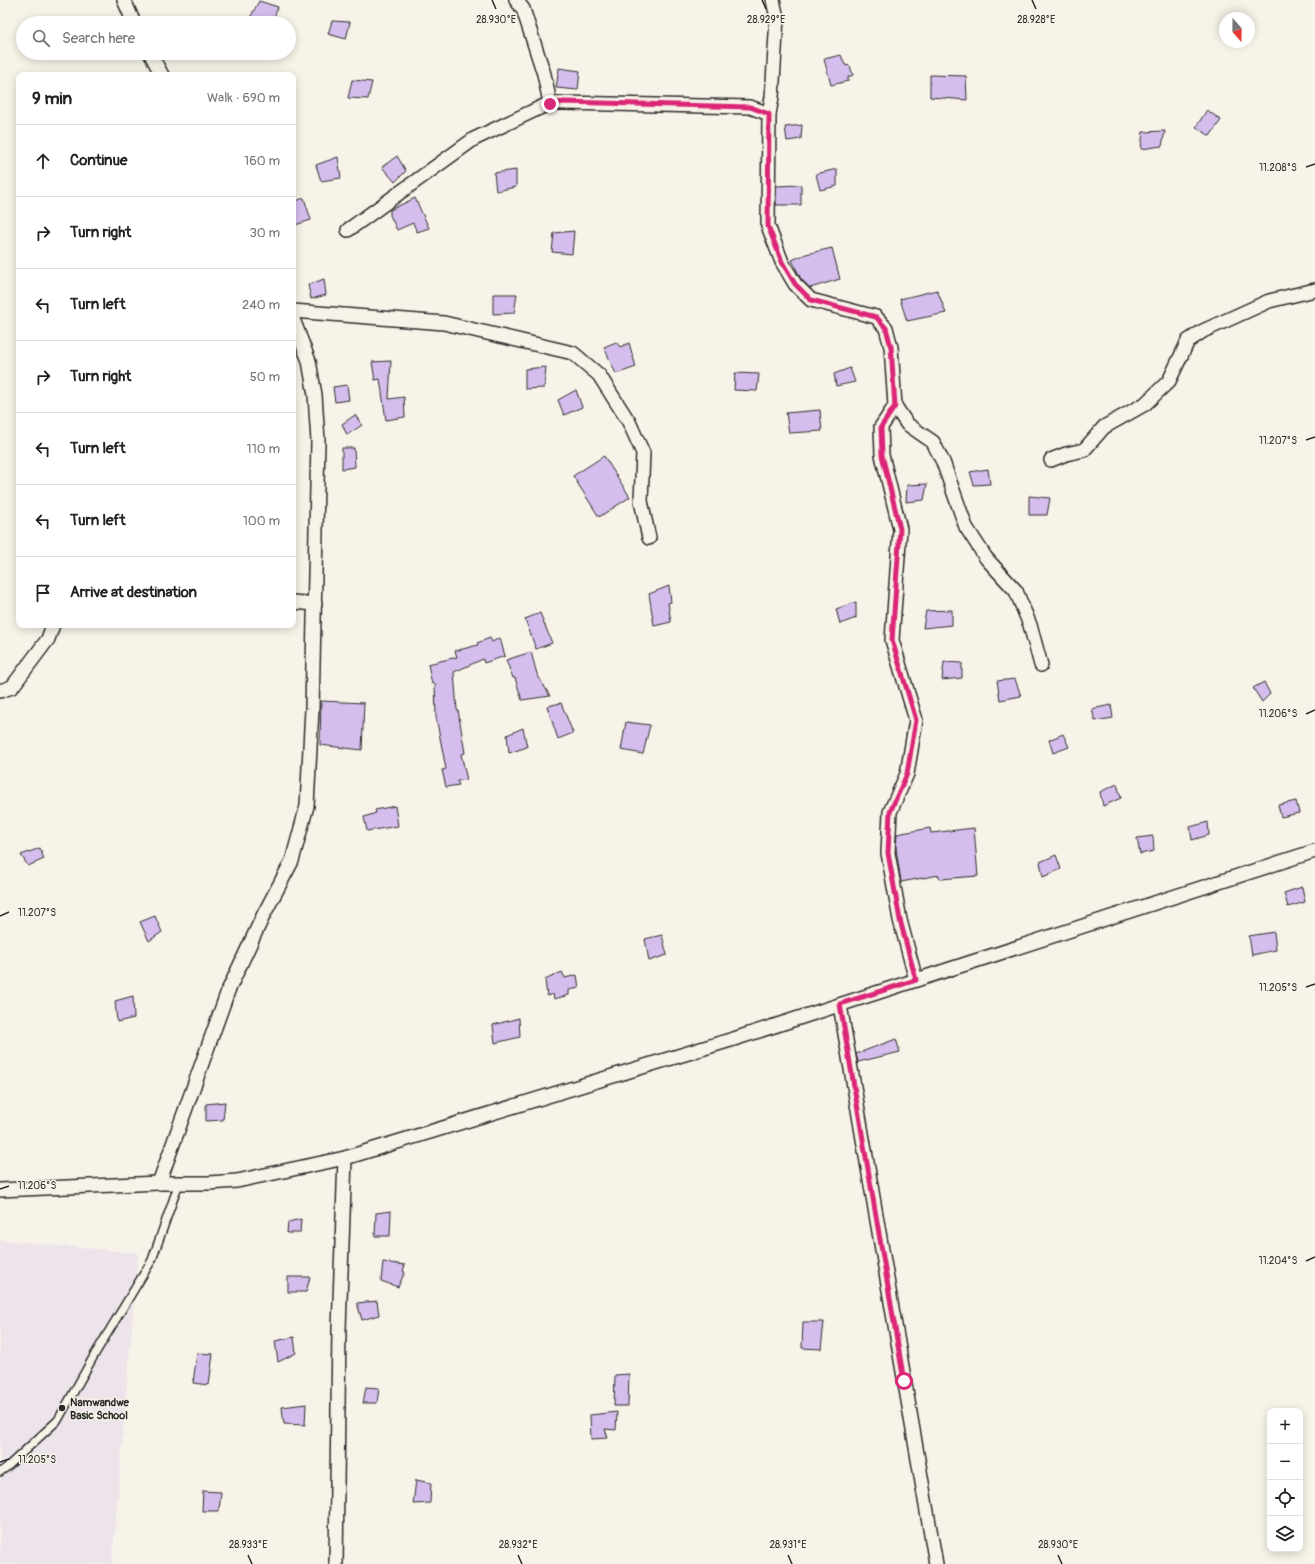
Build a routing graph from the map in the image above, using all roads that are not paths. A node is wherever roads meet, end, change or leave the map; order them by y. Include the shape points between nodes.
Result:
1 (124, 0) edge
2 (516, 0) edge
3 (773, 0) edge
4 (131, 16) edge
5 (154, 60) edge
6 (160, 72) edge
7 (550, 104) junction
8 (769, 114) junction
9 (348, 230) dead end
10 (1315, 290) edge
11 (296, 310) edge
12 (296, 327) edge
13 (895, 406) junction
14 (1051, 460) dead end
15 (649, 538) dead end
16 (296, 602) edge
17 (315, 604) junction
18 (52, 628) edge
19 (1041, 665) dead end
20 (0, 691) edge
21 (1315, 851) edge
22 (916, 980) junction
23 (840, 1004) junction
24 (345, 1158) junction
25 (159, 1183) junction
26 (179, 1183) junction
27 (0, 1190) edge
28 (0, 1472) edge
29 (336, 1564) edge
30 (936, 1564) edge

1 - 4 street
2 - 7 street via 523,10 542,66
3 - 8 street via 777,18
5 - 6 street
7 - 8 street via 564,102 750,107
7 - 9 street via 474,139
8 - 13 street via 768,226 782,262 795,284 811,300 876,317 886,328 891,347
10 - 14 street via 1268,301 1203,331 1188,341 1170,381 1145,404 1104,427 1084,450
11 - 15 street via 444,323 573,353 599,375 629,422 643,453 642,502
12 - 17 street via 309,361 315,395 318,441
13 - 19 street via 907,424 933,442 943,462 966,527 986,558 1016,591 1030,625
13 - 22 street via 881,427 882,455 900,529 892,640 916,720 907,774 890,812 888,853 900,920
16 - 17 street
17 - 25 street via 307,806 292,861 228,991
18 - 20 street via 48,639 12,687
21 - 22 street
22 - 23 street
23 - 24 street
23 - 30 street
24 - 26 street via 237,1181
24 - 29 street via 339,1329
25 - 26 street
25 - 27 street
26 - 28 lane via 152,1260 58,1420

